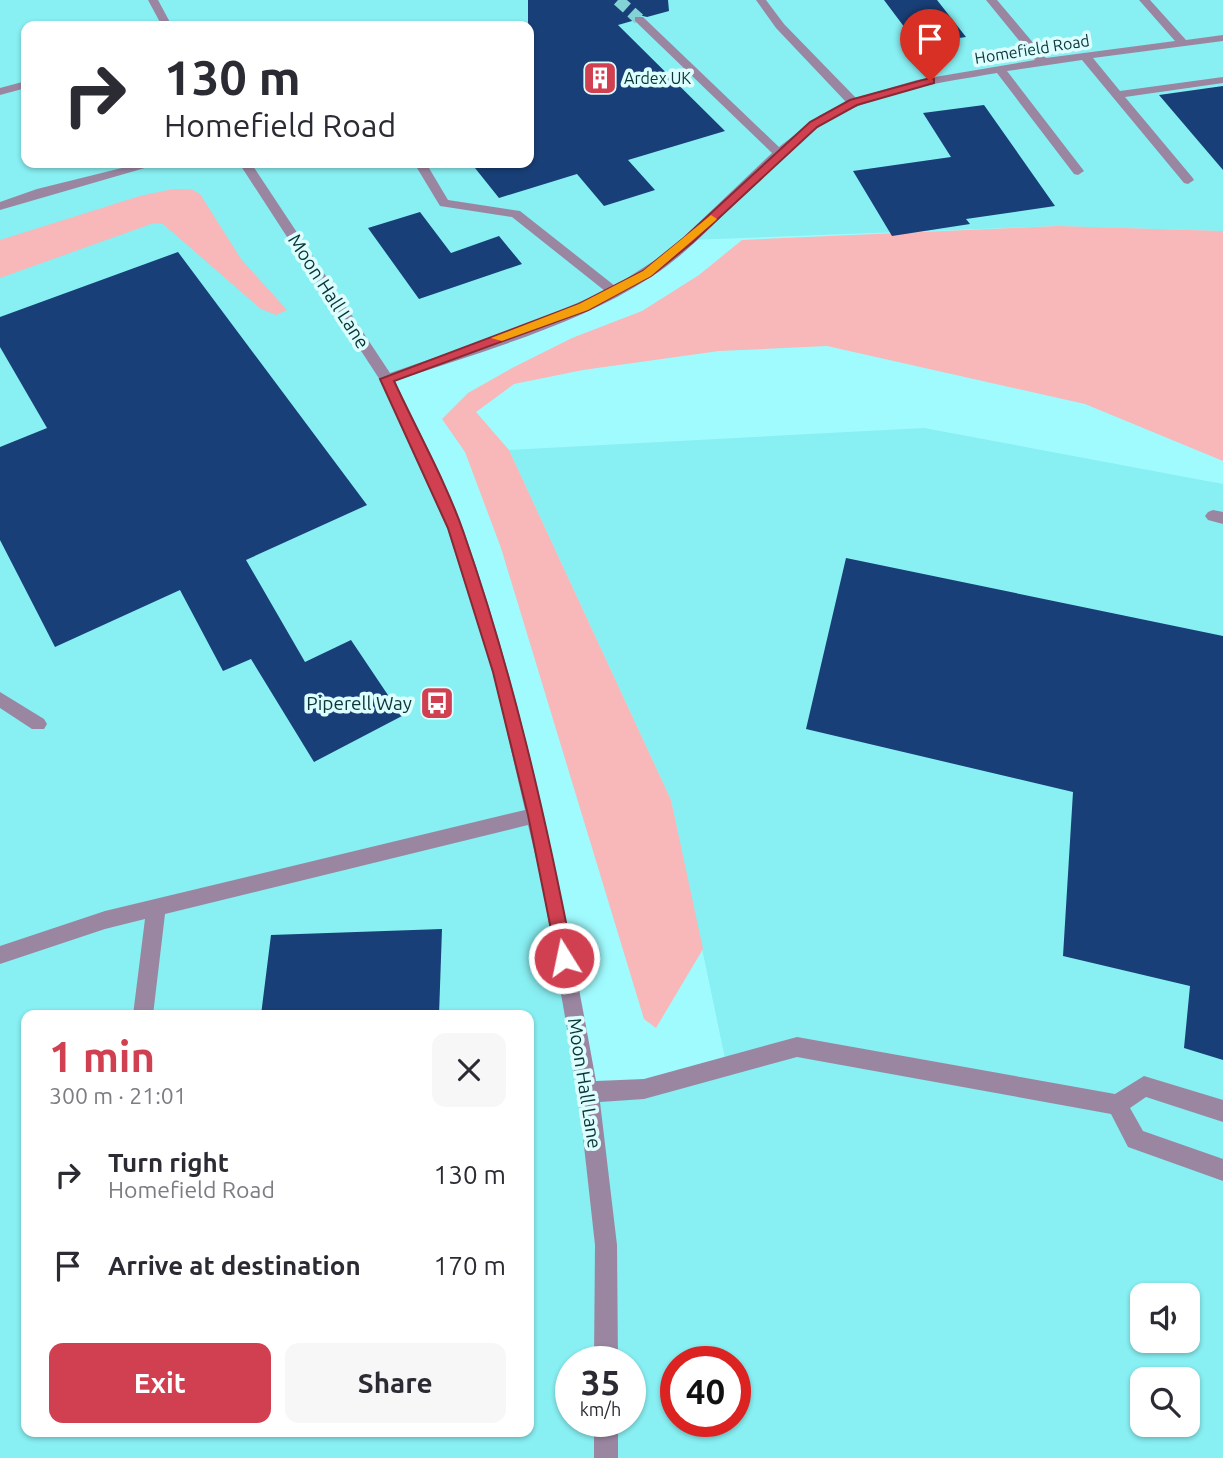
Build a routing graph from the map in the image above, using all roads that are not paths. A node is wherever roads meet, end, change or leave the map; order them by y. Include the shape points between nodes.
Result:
1 (153, 0) edge
2 (761, 0) edge
3 (991, 0) edge
4 (1144, 0) edge
5 (639, 19) tunnel mouth
6 (164, 21) edge
7 (1223, 38) edge
8 (1182, 43) junction
9 (1085, 56) junction
10 (1042, 61) junction
11 (1000, 69) junction
12 (1223, 80) edge
13 (21, 86) edge
14 (0, 92) edge
15 (1117, 95) junction
16 (853, 103) junction
17 (780, 154) junction
18 (138, 168) edge
19 (248, 168) edge
20 (423, 168) edge
21 (1078, 171) dead end
22 (1188, 180) dead end
23 (0, 206) edge
24 (613, 291) junction
25 (387, 379) junction
26 (0, 699) edge
27 (38, 724) dead end
28 (537, 815) junction
29 (156, 908) junction
30 (0, 955) edge
31 (144, 1010) edge
32 (588, 1092) junction
33 (1117, 1105) junction
34 (1223, 1111) edge
35 (1223, 1170) edge
36 (606, 1346) edge
37 (606, 1437) edge
38 (606, 1458) edge

1 - 6 street
2 - 16 street
3 - 10 street
4 - 8 street
5 - 17 street
7 - 8 street, Homefield Road
8 - 9 street, Homefield Road
9 - 10 street, Homefield Road
9 - 15 street
10 - 11 street, Homefield Road
11 - 16 street, Homefield Road via 906,85
11 - 21 street
12 - 15 street
13 - 14 street
15 - 22 street
16 - 17 street, Homefield Road via 814,125
17 - 24 street, Homefield Road via 689,240 647,273
18 - 23 street
19 - 25 street, Moon Hall Lane
20 - 24 street via 444,203 516,214
24 - 25 street, Homefield Road via 583,307
25 - 28 street, Moon Hall Lane via 455,528 501,672
26 - 27 street
28 - 29 street
28 - 32 street, Moon Hall Lane
29 - 30 street
29 - 31 street
32 - 33 street via 644,1089 797,1047
32 - 36 street, Moon Hall Lane via 606,1245
33 - 34 street via 1144,1086
33 - 35 street via 1136,1139
37 - 38 street

